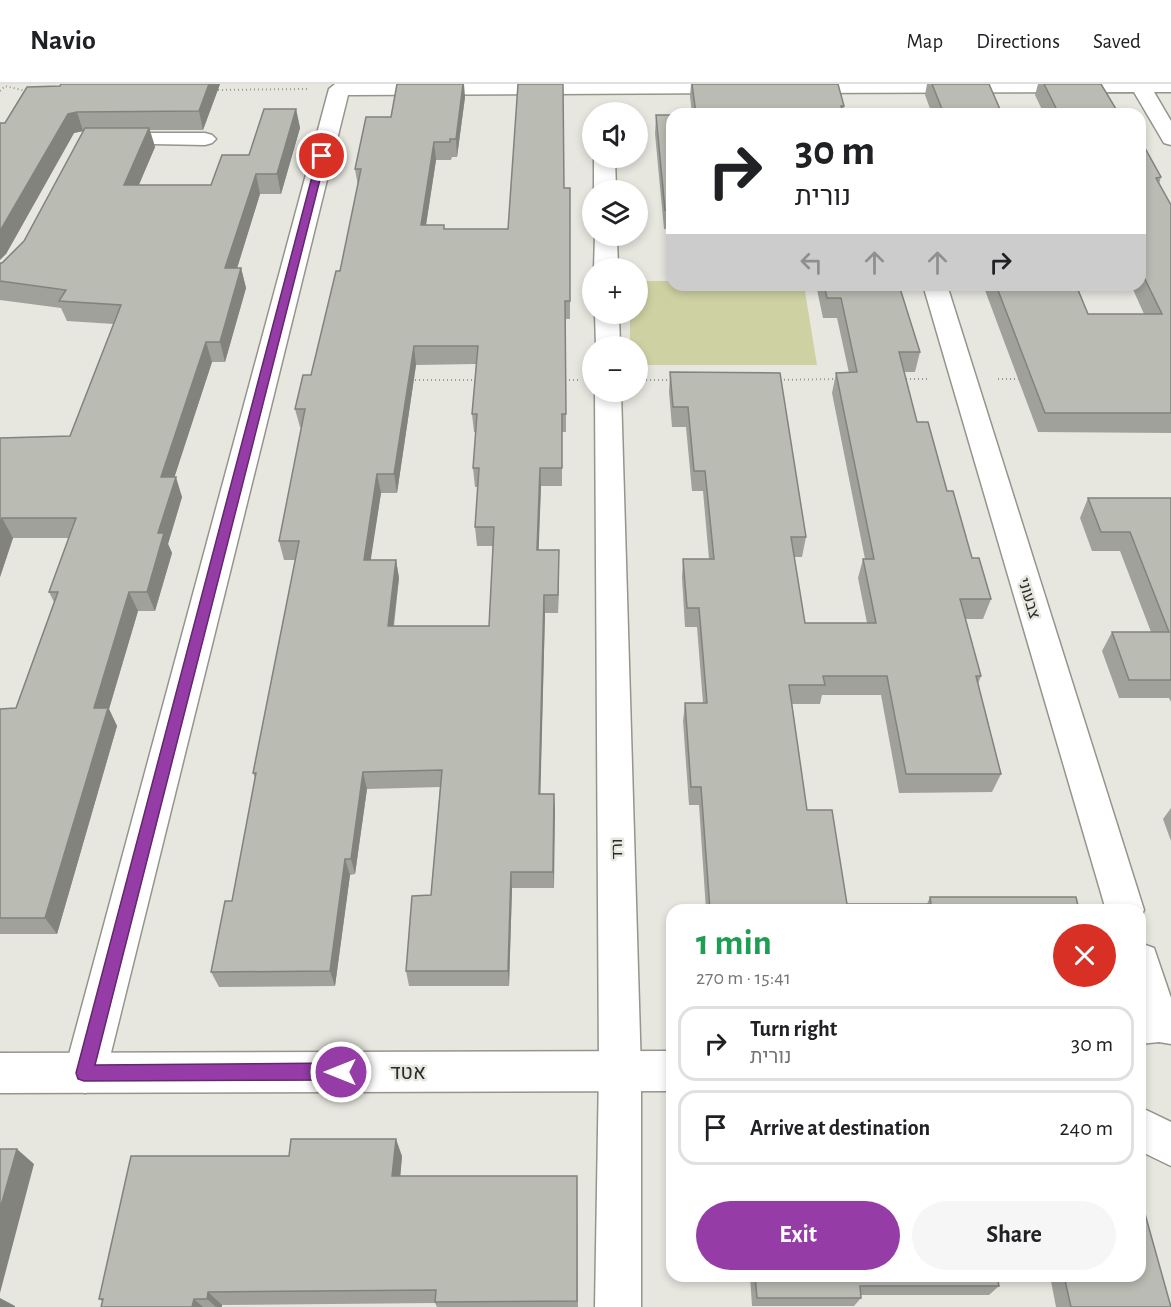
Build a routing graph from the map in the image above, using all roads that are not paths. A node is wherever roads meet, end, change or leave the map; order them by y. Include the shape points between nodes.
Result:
1 (1140, 86) junction
2 (1171, 86) edge
3 (756, 87) edge
4 (780, 87) edge
5 (876, 92) edge
6 (83, 139) edge
7 (205, 139) dead end
8 (1171, 140) edge
9 (937, 291) edge
10 (608, 402) edge
11 (1123, 904) edge
12 (1146, 983) edge
13 (1157, 1024) edge
14 (620, 1071) junction
15 (666, 1071) edge
16 (0, 1073) edge
17 (84, 1073) junction
18 (1146, 1131) edge
19 (1171, 1145) edge
20 (618, 1307) edge

1 - 2 street
1 - 5 street
1 - 8 street
3 - 17 street via 603,96 339,89
4 - 5 street
6 - 7 street
9 - 11 street, צבעוני
10 - 14 street, ורד
12 - 13 street
14 - 15 street, אטד
14 - 17 street, אטד
14 - 20 street, ורד
16 - 17 street, אטד
18 - 19 street

